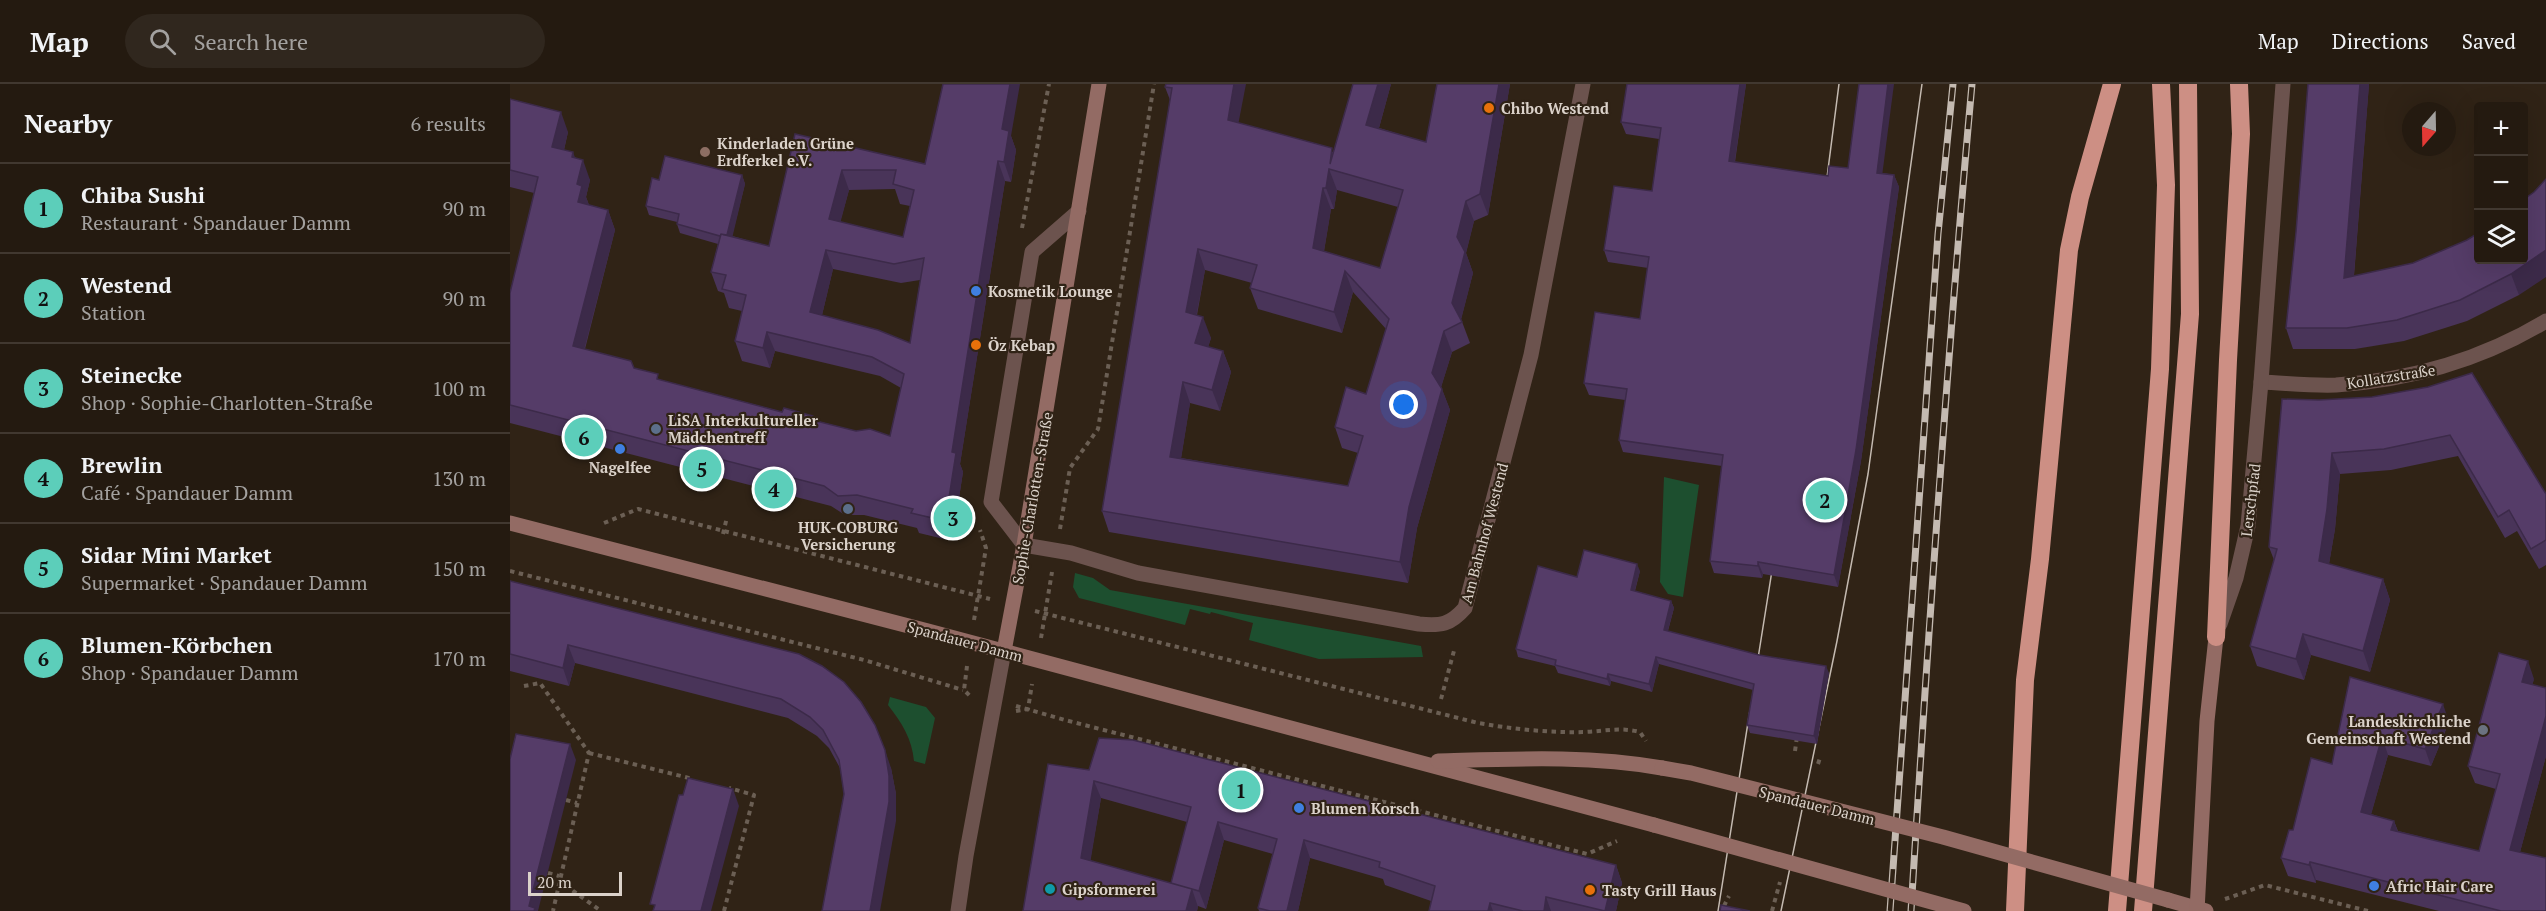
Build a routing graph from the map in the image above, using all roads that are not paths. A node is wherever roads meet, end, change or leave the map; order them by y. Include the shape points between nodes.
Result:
1 (1099, 84) edge
2 (1583, 84) edge
3 (2112, 84) edge
4 (2161, 84) edge
5 (2188, 84) edge
6 (2239, 84) edge
7 (2283, 84) edge
8 (1079, 211) junction
9 (2546, 321) edge
10 (2261, 382) junction
11 (510, 523) edge
12 (1024, 545) junction
13 (2216, 637) junction
14 (1004, 651) junction
15 (1420, 761) junction
16 (2018, 857) junction
17 (2200, 910) edge
18 (958, 911) edge
19 (1964, 911) edge
20 (2014, 911) edge
21 (2117, 911) edge
22 (2143, 911) edge

1 - 8 main road, Sophie-Charlotten-Straße
2 - 12 street, Am Bahnhof Westend via 1532,355 1465,608 1454,620 1437,625 1419,624 1138,573 1071,553
3 - 16 highway via 2069,250 2025,680
4 - 21 highway via 2166,185 2160,369
5 - 22 highway via 2190,314
6 - 13 highway via 2241,134
7 - 10 street, Lerschpfad
8 - 12 main road, Sophie-Charlotten-Straße
8 - 12 street via 1032,252 998,457 991,502
9 - 10 street, Kollatzstraße via 2483,354 2427,372 2333,385
10 - 13 street, Lerschpfad via 2243,552
11 - 14 main road, Spandauer Damm
12 - 14 main road, Sophie-Charlotten-Straße
13 - 17 main road, Lerschpfad via 2208,721
14 - 15 main road, Spandauer Damm
14 - 18 street, Sophie-Charlotten-Straße
15 - 16 main road, Spandauer Damm, bridge via 1622,761 1771,793
15 - 19 main road, Spandauer Damm, bridge
16 - 17 main road, Spandauer Damm, bridge
16 - 20 highway

